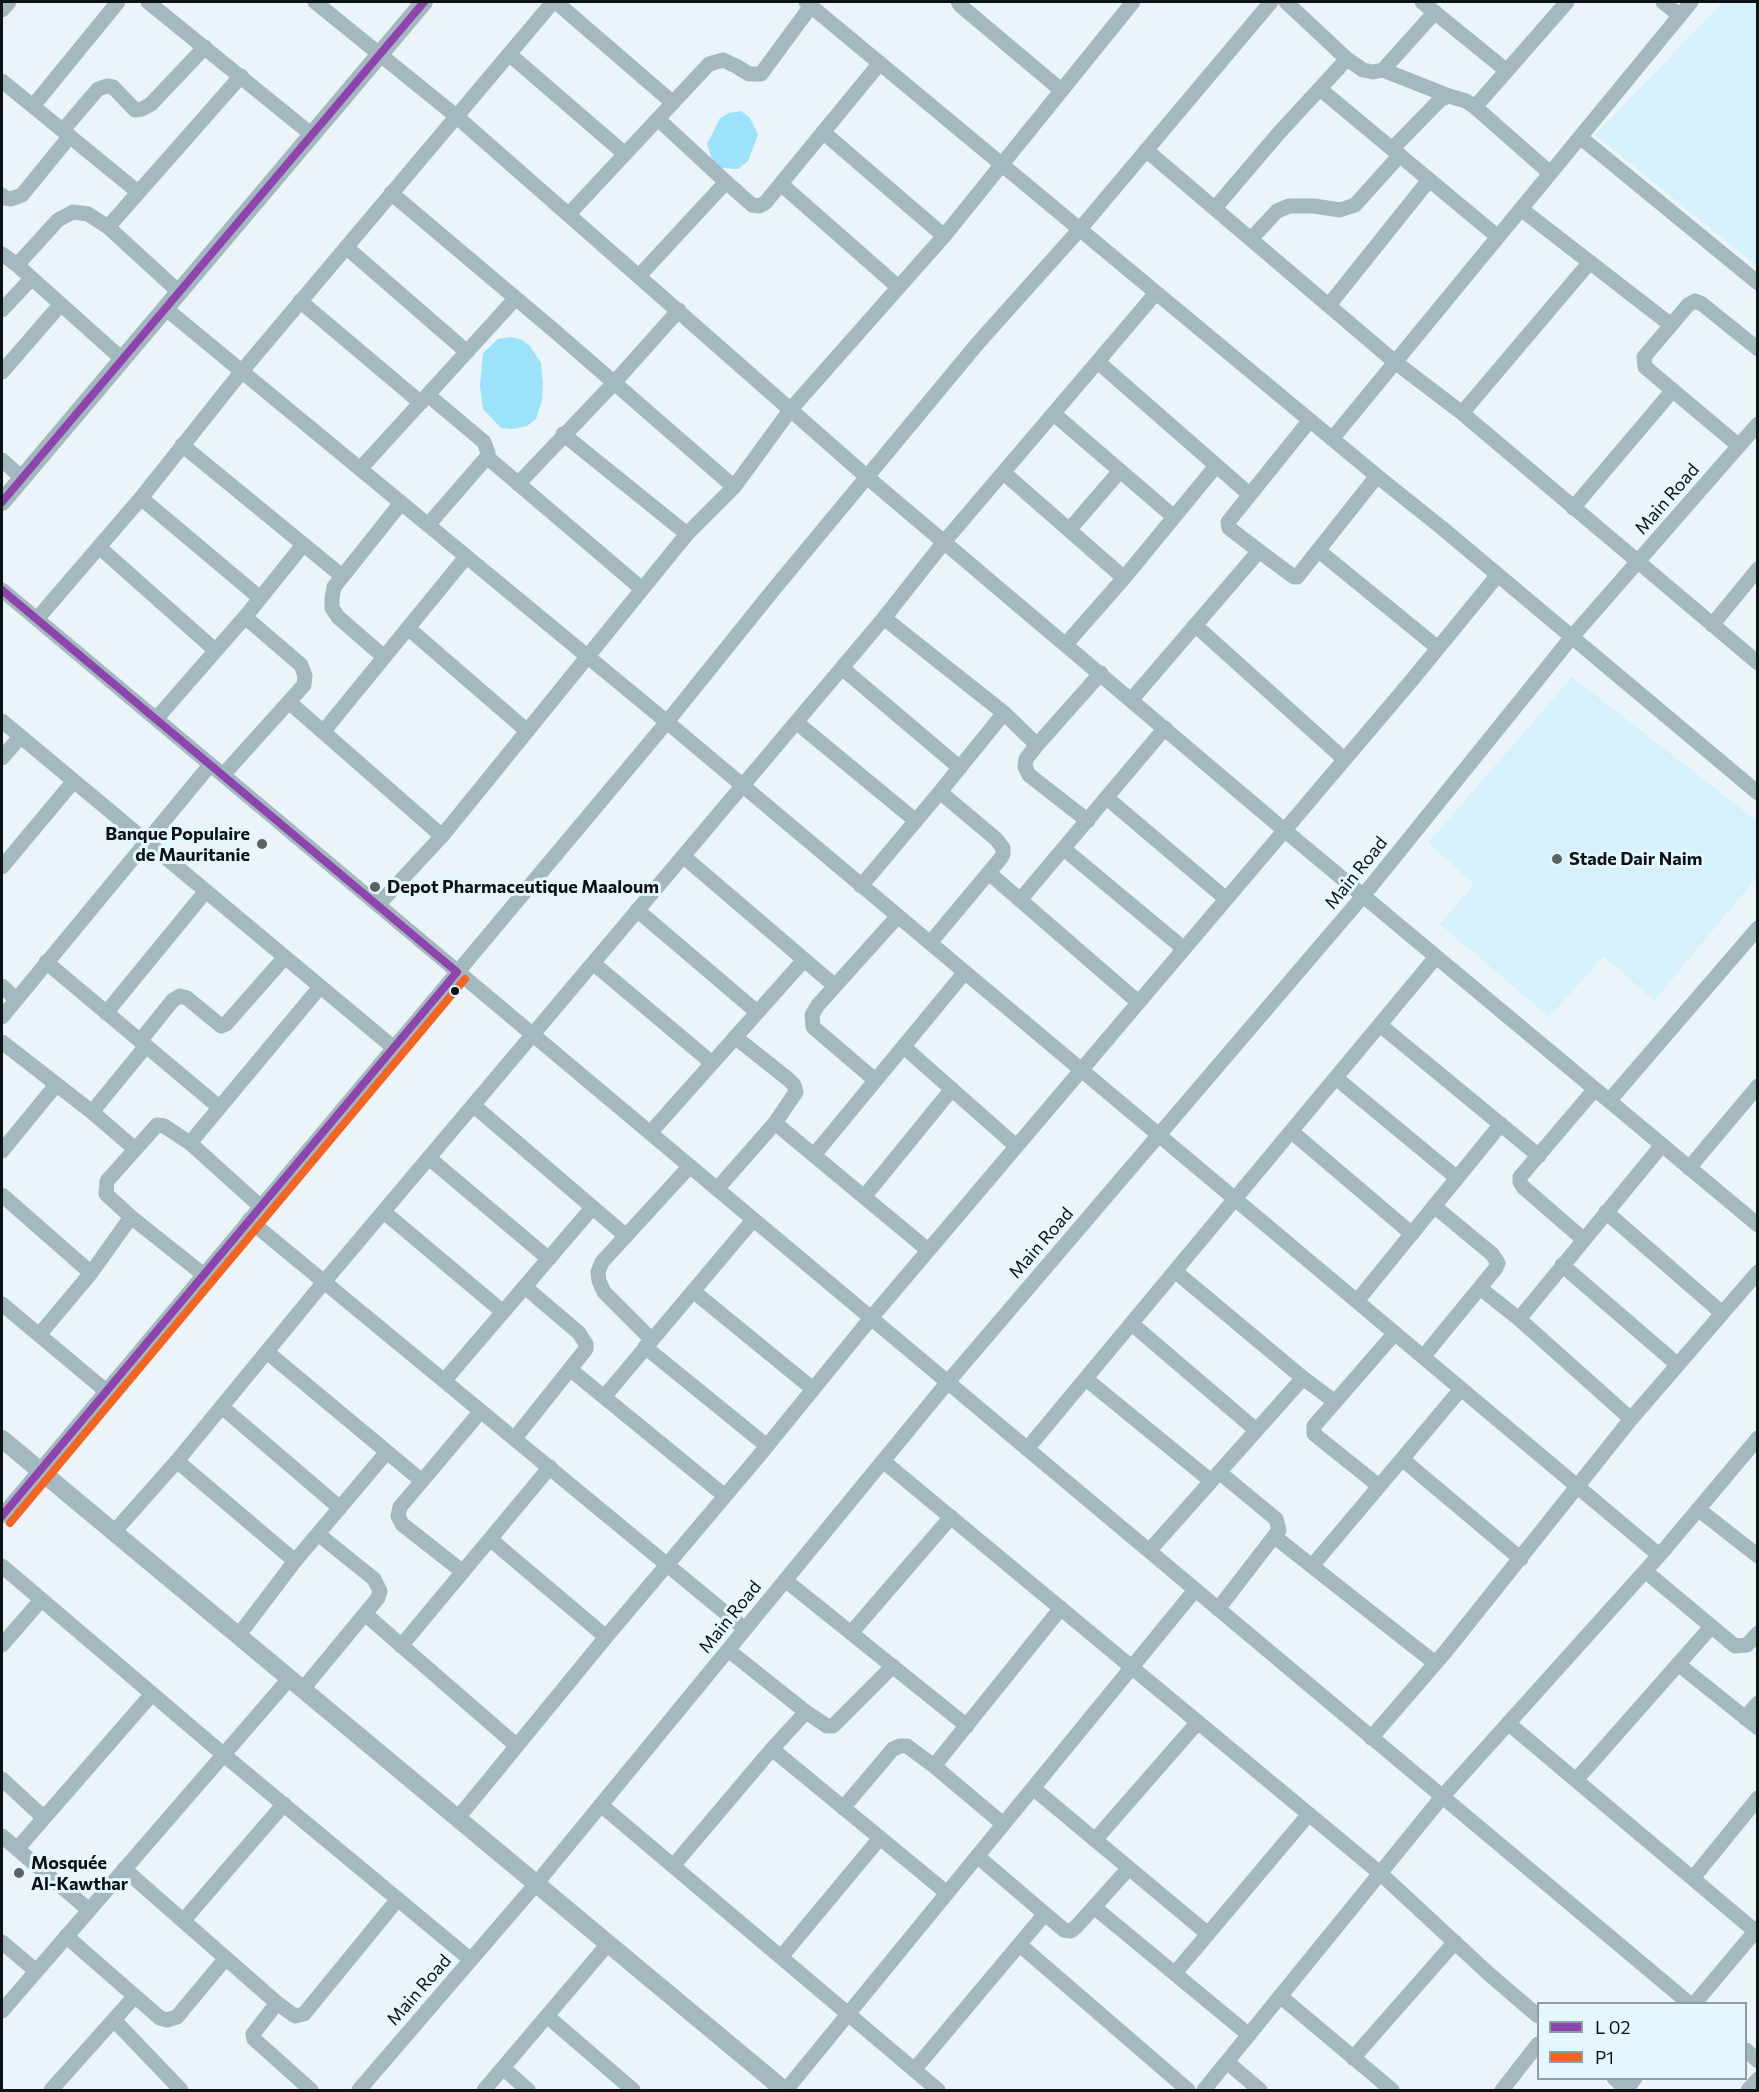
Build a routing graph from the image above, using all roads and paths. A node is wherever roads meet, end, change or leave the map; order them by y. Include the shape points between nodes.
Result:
1 (9, 2) edge
2 (118, 2) edge
3 (148, 2) edge
4 (315, 2) edge
5 (424, 2) edge
6 (554, 2) edge
7 (958, 2) edge
8 (1133, 2) edge
9 (1271, 2) edge
10 (1286, 2) edge
11 (1422, 2) edge
12 (1567, 2) edge
13 (1663, 2) edge
14 (1690, 2) edge
15 (808, 4) edge
16 (2, 10) edge
17 (1435, 12) junction
18 (1679, 15) junction
19 (205, 47) junction
20 (508, 54) junction
21 (379, 55) junction
22 (1347, 59) junction
23 (879, 63) junction
24 (1383, 70) junction
25 (1507, 71) junction
26 (241, 76) junction
27 (2, 81) edge
28 (1320, 89) junction
29 (1061, 90) junction
30 (1449, 96) junction
31 (673, 103) junction
32 (33, 106) junction
33 (1475, 107) junction
34 (456, 116) junction
35 (658, 119) junction
36 (823, 132) junction
37 (66, 133) junction
38 (311, 134) junction
39 (1580, 137) junction
40 (1146, 150) junction
41 (1396, 152) junction
42 (626, 154) junction
43 (1001, 163) junction
44 (1550, 173) junction
45 (1429, 180) junction
46 (726, 182) junction
47 (781, 184) junction
48 (138, 192) junction
49 (391, 194) junction
50 (2, 195) edge
51 (1215, 208) junction
52 (1521, 209) junction
53 (569, 214) junction
54 (108, 226) junction
55 (1080, 229) junction
56 (944, 236) junction
57 (1498, 237) junction
58 (1251, 239) junction
59 (346, 247) junction
60 (2, 254) edge
61 (1590, 262) junction
62 (17, 265) junction
63 (639, 276) junction
64 (31, 279) junction
65 (1758, 283) edge
66 (897, 286) junction
67 (179, 292) junction
68 (1156, 293) junction
69 (515, 299) junction
70 (300, 301) junction
71 (60, 305) junction
72 (1329, 305) junction
73 (165, 308) junction
74 (2, 310) edge
75 (679, 310) junction
76 (1671, 326) junction
77 (1758, 349) edge
78 (466, 352) junction
79 (122, 359) junction
80 (1098, 362) junction
81 (1395, 362) junction
82 (242, 371) junction
83 (2, 372) edge
84 (613, 384) junction
85 (1673, 390) junction
86 (424, 399) junction
87 (791, 409) junction
88 (1054, 414) junction
89 (1462, 414) junction
90 (1310, 420) junction
91 (1758, 424) edge
92 (563, 434) junction
93 (1332, 439) junction
94 (182, 445) junction
95 (1739, 446) junction
96 (487, 457) junction
97 (2, 460) edge
98 (1216, 466) junction
99 (360, 469) junction
100 (1120, 471) junction
101 (1004, 473) junction
102 (1377, 476) junction
103 (867, 477) junction
104 (22, 478) junction
105 (518, 483) junction
106 (734, 487) junction
107 (1249, 494) junction
108 (141, 498) junction
109 (2, 502) edge
110 (401, 503) junction
111 (1573, 508) junction
112 (1174, 517) junction
113 (428, 525) junction
114 (1069, 530) junction
115 (687, 534) junction
116 (944, 542) junction
117 (303, 545) junction
118 (99, 547) junction
119 (1259, 551) junction
120 (1318, 551) junction
121 (466, 557) junction
122 (1637, 562) junction
123 (1758, 569) edge
124 (342, 576) junction
125 (1497, 576) junction
126 (1125, 578) junction
127 (642, 589) junction
128 (2, 590) edge
129 (260, 598) junction
130 (245, 617) junction
131 (884, 618) junction
132 (37, 619) junction
133 (1196, 625) junction
134 (1712, 625) junction
135 (408, 628) junction
136 (1571, 638) junction
137 (1066, 644) junction
138 (1438, 648) junction
139 (215, 650) junction
140 (384, 657) junction
141 (587, 657) junction
142 (1758, 663) edge
143 (842, 668) junction
144 (1101, 673) junction
145 (1132, 699) junction
146 (289, 702) junction
147 (1004, 713) junction
148 (156, 719) junction
149 (2, 721) edge
150 (667, 722) junction
151 (796, 722) junction
152 (1165, 728) junction
153 (526, 730) junction
154 (323, 732) junction
155 (20, 737) junction
156 (1037, 745) junction
157 (2, 758) edge
158 (1344, 759) junction
159 (210, 765) junction
160 (960, 768) junction
161 (223, 775) junction
162 (73, 782) junction
163 (742, 786) junction
164 (940, 792) junction
165 (1758, 793) edge
166 (1107, 798) junction
167 (916, 821) junction
168 (1088, 821) junction
169 (1283, 829) junction
170 (442, 836) junction
171 (147, 841) junction
172 (1064, 849) junction
173 (683, 856) junction
174 (2, 867) edge
175 (988, 873) junction
176 (861, 886) junction
177 (206, 891) junction
178 (1363, 896) junction
179 (1226, 898) junction
180 (1020, 900) junction
181 (378, 905) junction
182 (637, 910) junction
183 (898, 916) junction
184 (1758, 928) edge
185 (930, 942) junction
186 (1183, 948) junction
187 (285, 957) junction
188 (1436, 957) junction
189 (804, 960) junction
190 (46, 962) junction
191 (593, 963) junction
192 (458, 972) junction
193 (965, 972) junction
194 (2, 986) edge
195 (835, 986) junction
196 (320, 987) junction
197 (16, 999) junction
198 (1138, 1002) junction
199 (757, 1012) junction
200 (106, 1013) junction
201 (2, 1017) edge
202 (1380, 1025) junction
203 (532, 1034) junction
204 (735, 1037) junction
205 (2, 1042) edge
206 (143, 1043) junction
207 (904, 1047) junction
208 (394, 1048) junction
209 (712, 1064) junction
210 (1082, 1070) junction
211 (1336, 1078) junction
212 (875, 1080) junction
213 (56, 1085) junction
214 (952, 1089) junction
215 (1595, 1089) junction
216 (1756, 1092) edge
217 (1609, 1101) junction
218 (473, 1105) junction
219 (219, 1107) junction
220 (92, 1112) junction
221 (775, 1123) junction
222 (1501, 1124) junction
223 (1292, 1132) junction
224 (650, 1133) junction
225 (1160, 1136) junction
226 (190, 1143) junction
227 (1662, 1145) junction
228 (1016, 1146) junction
229 (135, 1149) junction
230 (2, 1151) edge
231 (814, 1155) junction
232 (1539, 1156) junction
233 (429, 1158) junction
234 (690, 1166) junction
235 (1689, 1168) junction
236 (1457, 1178) junction
237 (717, 1190) junction
238 (2, 1195) edge
239 (864, 1197) junction
240 (1236, 1200) junction
241 (1434, 1206) junction
242 (261, 1207) junction
243 (592, 1208) junction
244 (384, 1212) junction
245 (1606, 1212) junction
246 (131, 1217) junction
247 (249, 1220) junction
248 (753, 1220) junction
249 (1758, 1225) edge
250 (1412, 1234) junction
251 (626, 1236) junction
252 (1583, 1239) junction
253 (928, 1250) junction
254 (549, 1259) junction
255 (1562, 1265) junction
256 (1176, 1272) junction
257 (1758, 1272) edge
258 (91, 1273) junction
259 (204, 1275) junction
260 (324, 1282) junction
261 (525, 1287) junction
262 (1480, 1288) junction
263 (693, 1291) junction
264 (1357, 1301) junction
265 (2, 1304) edge
266 (503, 1312) junction
267 (1722, 1313) junction
268 (871, 1318) junction
269 (1519, 1319) junction
270 (1132, 1324) junction
271 (1395, 1333) junction
272 (39, 1335) junction
273 (649, 1343) junction
274 (267, 1352) junction
275 (1423, 1357) junction
276 (1678, 1365) junction
277 (571, 1370) junction
278 (1086, 1378) junction
279 (1303, 1378) junction
280 (444, 1381) junction
281 (947, 1383) junction
282 (813, 1389) junction
283 (1461, 1389) junction
284 (106, 1391) junction
285 (604, 1397) junction
286 (1334, 1401) junction
287 (222, 1407) junction
288 (481, 1411) junction
289 (1631, 1419) junction
290 (1256, 1430) junction
291 (1758, 1437) edge
292 (514, 1438) junction
293 (2, 1439) edge
294 (767, 1446) junction
295 (1027, 1449) junction
296 (386, 1453) junction
297 (1402, 1459) junction
298 (177, 1461) junction
299 (883, 1461) junction
300 (550, 1467) junction
301 (40, 1471) junction
302 (1215, 1476) junction
303 (422, 1481) junction
304 (1379, 1486) junction
305 (1579, 1487) junction
306 (725, 1496) junction
307 (340, 1508) junction
308 (1698, 1509) junction
309 (2, 1516) edge
310 (951, 1517) junction
311 (114, 1532) junction
312 (318, 1534) junction
313 (1275, 1537) junction
314 (490, 1539) junction
315 (1149, 1551) junction
316 (1659, 1555) junction
317 (1758, 1556) edge
318 (1521, 1559) junction
319 (295, 1562) junction
320 (667, 1564) junction
321 (2, 1566) edge
322 (1312, 1566) junction
323 (1645, 1571) junction
324 (463, 1572) junction
325 (786, 1580) junction
326 (1195, 1590) junction
327 (41, 1600) junction
328 (1061, 1608) junction
329 (1218, 1609) junction
330 (365, 1614) junction
331 (1711, 1627) junction
332 (745, 1629) junction
333 (851, 1633) junction
334 (1758, 1633) edge
335 (238, 1636) junction
336 (606, 1637) junction
337 (2, 1645) edge
338 (401, 1646) junction
339 (728, 1650) junction
340 (1435, 1664) junction
341 (1678, 1664) junction
342 (892, 1666) junction
343 (1132, 1667) junction
344 (296, 1684) junction
345 (152, 1694) junction
346 (1758, 1703) edge
347 (806, 1712) junction
348 (1198, 1722) junction
349 (1508, 1723) junction
350 (1751, 1723) edge
351 (967, 1726) junction
352 (1371, 1738) junction
353 (517, 1746) junction
354 (772, 1749) junction
355 (224, 1755) junction
356 (934, 1766) junction
357 (2, 1779) edge
358 (1576, 1780) junction
359 (1033, 1788) junction
360 (1442, 1797) junction
361 (1758, 1798) edge
362 (284, 1804) junction
363 (601, 1805) junction
364 (843, 1808) junction
365 (1309, 1815) junction
366 (44, 1818) junction
367 (457, 1819) junction
368 (1003, 1824) junction
369 (2, 1836) edge
370 (880, 1838) junction
371 (1095, 1840) junction
372 (17, 1849) junction
373 (977, 1856) junction
374 (673, 1866) junction
375 (1129, 1868) junction
376 (124, 1869) junction
377 (1381, 1874) junction
378 (1693, 1878) junction
379 (536, 1884) junction
380 (947, 1893) junction
381 (398, 1899) junction
382 (1094, 1906) junction
383 (89, 1910) junction
384 (1044, 1915) junction
385 (183, 1921) junction
386 (1756, 1929) edge
387 (1208, 1934) junction
388 (66, 1936) junction
389 (2, 1942) edge
390 (1455, 1942) junction
391 (608, 1944) junction
392 (1020, 1945) junction
393 (781, 1957) junction
394 (226, 1958) junction
395 (471, 1960) junction
396 (36, 1971) junction
397 (1174, 1973) junction
398 (135, 1996) junction
399 (1280, 1996) junction
400 (1690, 2002) edge
401 (1694, 2002) edge
402 (277, 2003) junction
403 (2, 2011) edge
404 (849, 2014) junction
405 (1537, 2014) edge
406 (547, 2016) junction
407 (114, 2020) junction
408 (1249, 2035) junction
409 (1537, 2047) edge
410 (1353, 2058) junction
411 (1227, 2062) junction
412 (503, 2068) junction
413 (914, 2070) junction
414 (1758, 2079) edge
415 (1384, 2088) edge
416 (51, 2091) edge
417 (181, 2091) edge
418 (311, 2091) edge
419 (359, 2091) edge
420 (484, 2091) edge
421 (528, 2091) edge
422 (633, 2091) edge
423 (785, 2091) edge
424 (938, 2091) edge
425 (1188, 2091) edge
426 (1204, 2091) edge
427 (1260, 2091) edge
428 (1502, 2091) edge
429 (1748, 2091) edge

1 - 16 street
2 - 32 street
3 - 19 street
4 - 21 street
5 - 21 street
6 - 20 street
6 - 31 street
7 - 29 street
8 - 29 street
9 - 40 street
10 - 22 street
11 - 17 street
12 - 25 street
13 - 18 street
14 - 18 street
15 - 23 street
15 - 31 street via 761,74 749,74 723,60 709,64
17 - 24 street
17 - 25 street
18 - 39 street
19 - 26 street
19 - 37 street via 142,109 135,110 113,87 98,88
20 - 34 street
20 - 42 street
21 - 34 street
21 - 38 street
22 - 24 street via 1363,70
22 - 28 street
23 - 36 street
23 - 43 street
24 - 30 street
25 - 33 street
26 - 38 street
26 - 48 street
27 - 32 street
28 - 41 street
28 - 51 street
29 - 43 street
30 - 33 street
30 - 41 street via 1440,100
31 - 35 street
32 - 37 street
33 - 44 street
34 - 49 street
34 - 53 street
35 - 42 street
35 - 46 street
36 - 47 street
36 - 56 street
37 - 48 street
37 - 50 street via 22,195 11,199
38 - 67 street
39 - 44 street
39 - 65 street
40 - 51 street
40 - 55 street
41 - 45 street
41 - 58 street via 1355,205 1340,210 1289,206 1277,211
42 - 53 street
43 - 55 street
43 - 56 street
44 - 52 street
45 - 57 street
45 - 72 street
46 - 47 street via 752,205 759,206
46 - 63 street
47 - 66 street
48 - 54 street
49 - 59 street
49 - 69 street
51 - 58 street
52 - 57 street
52 - 61 street
53 - 63 street
54 - 62 street via 88,214 73,212 58,220
54 - 67 street
55 - 68 street
55 - 103 street via 978,342
56 - 66 street
57 - 81 street
58 - 72 street
59 - 70 street
59 - 78 street
60 - 62 street
61 - 76 street
61 - 89 street
62 - 64 street
63 - 75 street
64 - 71 street
64 - 74 street
66 - 87 street
67 - 73 street
68 - 80 street
68 - 90 street
69 - 78 street
69 - 84 street
70 - 82 street
70 - 86 street
71 - 79 street
71 - 83 street
72 - 81 street
73 - 79 street
73 - 82 street
75 - 84 street
75 - 87 street
76 - 77 street via 1695,301
76 - 85 street via 1644,362
78 - 86 street
79 - 104 street
80 - 88 street
80 - 98 street
81 - 89 street
81 - 93 street
82 - 94 street
82 - 99 street
84 - 92 street
84 - 106 street
85 - 95 street
85 - 111 street
86 - 96 street via 484,442
86 - 99 street
87 - 103 street
87 - 106 street
88 - 100 street
88 - 101 street
89 - 111 street
90 - 93 street
90 - 107 street
91 - 95 street, Main Road
92 - 105 street
92 - 115 street
93 - 102 street
94 - 108 street
94 - 117 street
95 - 122 street, Main Road
96 - 105 street
96 - 113 street
97 - 104 street
98 - 107 street
98 - 112 street
99 - 110 street
100 - 112 street
100 - 114 street
101 - 114 street
101 - 116 street
102 - 120 street
102 - 125 street
103 - 116 street
103 - 150 street
104 - 109 street
105 - 127 street
106 - 115 street
107 - 119 street via 1228,522 1229,528
108 - 118 street
108 - 129 street
110 - 113 street
110 - 124 street
111 - 122 street
112 - 126 street
113 - 121 street
114 - 126 street
115 - 127 street
116 - 131 street
116 - 137 street
117 - 124 street
117 - 129 street
118 - 132 street
118 - 139 street
119 - 120 street via 1294,577
119 - 133 street
120 - 138 street
121 - 135 street
121 - 141 street
122 - 134 street
122 - 136 street, Main Road
123 - 134 street
124 - 140 street via 334,587 332,608
125 - 136 street
125 - 138 street
126 - 137 street
127 - 141 street
128 - 132 street
129 - 130 street
130 - 139 street
130 - 146 street via 301,665 304,685
131 - 143 street
131 - 147 street
132 - 148 street
133 - 145 street
133 - 158 street
134 - 142 street
135 - 140 street
135 - 153 street
136 - 165 street
136 - 178 street, Main Road
137 - 144 street
138 - 158 street
139 - 148 street
140 - 154 street
141 - 150 street
141 - 153 street
143 - 151 street
143 - 160 street
144 - 145 street
144 - 156 street
145 - 152 street
146 - 154 street
146 - 161 street
147 - 156 street
147 - 160 street
148 - 159 street
149 - 155 street
150 - 163 street
150 - 192 street
151 - 163 street
151 - 167 street
152 - 166 street
152 - 169 street
153 - 170 street
154 - 170 street
155 - 157 street
155 - 162 street
156 - 168 street via 1026,759 1029,775
158 - 169 street
159 - 161 street
159 - 171 street
160 - 164 street
161 - 181 street
162 - 171 street
162 - 174 street
163 - 173 street
163 - 176 street
164 - 167 street
164 - 175 street via 1003,848 1001,858
166 - 168 street
166 - 179 street
167 - 176 street
168 - 172 street
169 - 178 street
169 - 179 street
170 - 181 street
171 - 177 street
171 - 190 street
172 - 180 street
172 - 186 street
173 - 182 street
173 - 189 street
175 - 180 street
175 - 185 street
176 - 183 street
177 - 187 street
177 - 200 street
178 - 188 street
178 - 225 street, Main Road
179 - 186 street
180 - 198 street
181 - 192 street
182 - 191 street
182 - 199 street
183 - 185 street
183 - 195 street
184 - 217 street
185 - 193 street
186 - 198 street
187 - 196 street
187 - 206 street via 226,1024 221,1026 180,996 173,1000
188 - 202 street
188 - 215 street
189 - 195 street
189 - 199 street
190 - 197 street
190 - 200 street
191 - 203 street
191 - 209 street
192 - 203 street
192 - 208 street
193 - 207 street
193 - 210 street
194 - 197 street
195 - 212 street via 812,1015 813,1027
196 - 208 street
196 - 219 street
197 - 201 street
198 - 210 street
199 - 204 street
200 - 206 street
202 - 211 street
202 - 222 street
203 - 218 street
203 - 224 street
204 - 209 street
204 - 221 street via 794,1085 796,1092
205 - 213 street
206 - 219 street
206 - 220 street
207 - 212 street
207 - 214 street
208 - 242 street
209 - 224 street
210 - 225 street
210 - 228 street
211 - 223 street
211 - 236 street
212 - 231 street
213 - 220 street
213 - 230 street
214 - 228 street
214 - 239 street
215 - 217 street
215 - 232 street
216 - 235 street
217 - 227 street
218 - 233 street
218 - 243 street
219 - 226 street
220 - 229 street
221 - 231 street
221 - 237 street
222 - 232 street
222 - 236 street
223 - 240 street
223 - 250 street
224 - 234 street
225 - 240 street
225 - 281 street, Main Road
226 - 229 street via 158,1125
226 - 242 street
227 - 235 street
227 - 245 street
228 - 253 street
229 - 246 street via 105,1187 106,1194
231 - 239 street
232 - 252 street via 1520,1182
233 - 244 street
233 - 254 street
234 - 237 street
234 - 251 street
235 - 249 street
236 - 241 street
237 - 248 street
238 - 258 street
239 - 253 street
240 - 256 street
240 - 264 street
241 - 250 street
241 - 262 street via 1498,1263
242 - 247 street
243 - 251 street
243 - 254 street
244 - 260 street
244 - 266 street
245 - 252 street
245 - 267 street
246 - 258 street
246 - 259 street
247 - 259 street
247 - 260 street
248 - 263 street
248 - 268 street
250 - 264 street
251 - 273 street via 602,1262 599,1281 604,1293
252 - 255 street
253 - 268 street
254 - 261 street
255 - 269 street
255 - 276 street
256 - 270 street
256 - 279 street
257 - 267 street
258 - 272 street
259 - 284 street
260 - 274 street
260 - 280 street
261 - 266 street
261 - 277 street via 584,1339 586,1349
262 - 269 street
262 - 275 street
263 - 273 street
263 - 282 street
264 - 271 street
265 - 272 street
266 - 280 street
267 - 276 street
268 - 281 street
268 - 282 street
269 - 289 street
270 - 278 street
270 - 290 street
271 - 275 street
271 - 286 street
272 - 284 street
273 - 285 street
273 - 294 street
274 - 287 street
274 - 296 street
275 - 283 street
276 - 289 street
277 - 285 street
277 - 292 street
278 - 295 street
278 - 302 street
279 - 286 street
279 - 290 street
280 - 288 street
281 - 295 street
281 - 299 street, Main Road
282 - 294 street
283 - 297 street
283 - 305 street
284 - 301 street
285 - 306 street
286 - 304 street via 1314,1426 1314,1434
287 - 298 street
287 - 307 street
288 - 292 street
288 - 303 street
289 - 305 street
290 - 302 street
291 - 308 street
292 - 300 street
293 - 301 street
294 - 306 street
295 - 315 street
296 - 303 street
296 - 307 street
297 - 304 street
297 - 318 street
298 - 311 street
298 - 319 street
299 - 310 street
299 - 325 street, Main Road
300 - 314 street
300 - 320 street
301 - 309 street
301 - 311 street
302 - 313 street via 1276,1519 1279,1530
302 - 315 street
303 - 324 street via 398,1516 402,1524
304 - 322 street
305 - 316 street
305 - 318 street
306 - 320 street
307 - 312 street
308 - 316 street
308 - 317 street
310 - 328 street
310 - 333 street
311 - 335 street
312 - 319 street
312 - 330 street via 378,1585 378,1598
313 - 322 street
313 - 329 street
314 - 324 street
314 - 336 street
315 - 326 street
316 - 323 street
318 - 340 street
319 - 335 street
320 - 332 street
320 - 336 street
321 - 327 street
322 - 340 street
323 - 331 street
323 - 349 street
324 - 338 street
325 - 332 street, Main Road
325 - 333 street
326 - 329 street
326 - 343 street
327 - 337 street
327 - 345 street
328 - 343 street
328 - 351 street
329 - 352 street
330 - 338 street
330 - 344 street
331 - 334 street via 1735,1646 1747,1645
331 - 341 street
332 - 339 street, Main Road
333 - 342 street
335 - 344 street
336 - 353 street
338 - 353 street
339 - 347 street
339 - 363 street, Main Road
340 - 352 street
341 - 350 street
341 - 358 street
342 - 347 street via 832,1726
342 - 351 street
343 - 348 street
343 - 359 street
344 - 355 street
344 - 367 street
345 - 355 street
345 - 366 street
346 - 350 street
347 - 354 street
348 - 365 street
348 - 371 street
349 - 358 street
349 - 360 street
351 - 356 street
352 - 360 street
353 - 367 street
354 - 364 street
354 - 374 street
355 - 362 street
355 - 376 street
356 - 364 street via 907,1746 893,1749
356 - 368 street
357 - 366 street
358 - 378 street
359 - 368 street
359 - 371 street
360 - 377 street
360 - 400 street
361 - 378 street
362 - 381 street
362 - 385 street
363 - 374 street
363 - 379 street, Main Road
364 - 370 street
365 - 377 street
365 - 387 street
366 - 372 street
367 - 379 street
368 - 373 street
369 - 372 street
370 - 380 street
370 - 393 street
371 - 375 street
372 - 383 street
373 - 380 street
373 - 384 street
374 - 393 street
375 - 382 street
375 - 387 street
376 - 383 street
376 - 385 street
377 - 390 street
377 - 399 street
378 - 386 street
379 - 391 street
379 - 395 street, Main Road
380 - 404 street
381 - 395 street
381 - 402 street via 304,2014 295,2016
382 - 384 street via 1071,1930 1064,1930
382 - 397 street
383 - 388 street
384 - 392 street
385 - 394 street
386 - 401 street
387 - 397 street
388 - 396 street
388 - 398 street
389 - 396 street
390 - 405 street
390 - 410 street
391 - 406 street
391 - 423 street
392 - 413 street
392 - 425 street
393 - 404 street
394 - 398 street via 177,2017 160,2018
394 - 402 street
395 - 419 street, Main Road
396 - 403 street
397 - 408 street
398 - 407 street
399 - 408 street
399 - 410 street
402 - 418 street via 254,2039
404 - 413 street
404 - 423 street
406 - 412 street
406 - 422 street
407 - 416 street
407 - 417 street
408 - 411 street
409 - 428 street
410 - 415 street
411 - 426 street
411 - 427 street
412 - 420 street
412 - 421 street
413 - 424 street
414 - 429 street

